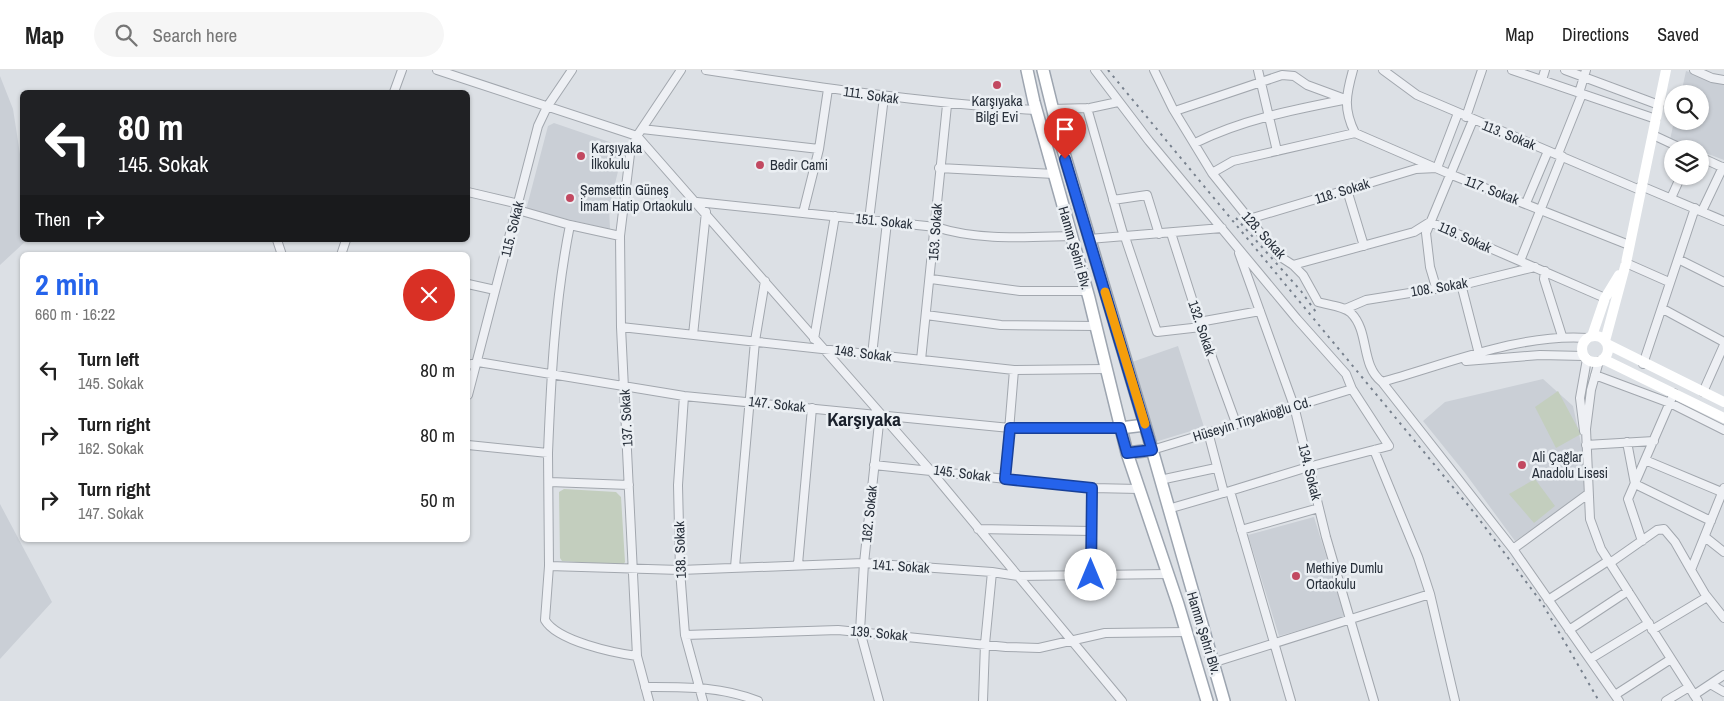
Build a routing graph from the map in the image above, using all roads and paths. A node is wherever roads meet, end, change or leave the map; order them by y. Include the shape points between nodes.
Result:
1 (402, 70) edge
2 (438, 70) edge
3 (572, 70) edge
4 (681, 70) edge
5 (706, 70) edge
6 (1027, 70) edge
7 (1043, 70) edge
8 (1094, 70) edge
9 (1154, 70) edge
10 (1258, 70) edge
11 (1353, 70) edge
12 (1383, 70) edge
13 (1482, 70) edge
14 (1512, 70) edge
15 (1546, 70) edge
16 (1565, 70) edge
17 (1666, 70) edge
18 (1694, 70) edge
19 (1585, 74) edge
20 (1542, 80) junction
21 (1724, 80) edge
22 (1260, 81) junction
23 (828, 89) junction
24 (395, 90) edge
25 (1581, 93) junction
26 (884, 97) junction
27 (1345, 99) junction
28 (1118, 102) junction
29 (947, 105) junction
30 (1659, 105) junction
31 (547, 107) junction
32 (1087, 108) junction
33 (1052, 109) junction
34 (1036, 110) junction
35 (1174, 111) junction
36 (1458, 113) junction
37 (1267, 117) junction
38 (1470, 119) junction
39 (1656, 119) junction
40 (642, 129) junction
41 (1355, 133) junction
42 (1653, 135) junction
43 (637, 136) junction
44 (1664, 140) edge
45 (1195, 143) junction
46 (819, 149) junction
47 (1548, 150) junction
48 (1277, 151) junction
49 (1560, 155) junction
50 (1709, 161) edge
51 (940, 168) junction
52 (1437, 168) junction
53 (1724, 168) edge
54 (1212, 173) junction
55 (1054, 174) junction
56 (1452, 175) junction
57 (1677, 185) edge
58 (1641, 188) junction
59 (1347, 190) junction
60 (470, 193) edge
61 (1671, 198) junction
62 (1113, 200) junction
63 (697, 202) junction
64 (1526, 203) junction
65 (518, 207) junction
66 (1699, 209) junction
67 (1540, 210) junction
68 (706, 212) junction
69 (803, 213) junction
70 (835, 216) junction
71 (1249, 219) junction
72 (869, 220) junction
73 (1724, 221) edge
74 (887, 222) junction
75 (1430, 222) junction
76 (570, 225) junction
77 (936, 227) junction
78 (1222, 228) junction
79 (1171, 233) junction
80 (1159, 234) junction
81 (620, 236) junction
82 (1072, 236) junction
83 (1125, 237) junction
84 (1089, 240) junction
85 (1630, 245) junction
86 (1237, 246) junction
87 (1364, 246) junction
88 (1520, 260) junction
89 (1680, 260) junction
90 (1626, 263) junction
91 (1293, 264) junction
92 (1535, 267) junction
93 (1545, 272) junction
94 (931, 279) junction
95 (765, 281) junction
96 (1669, 282) junction
97 (1724, 282) edge
98 (470, 284) edge
99 (1461, 284) junction
100 (1436, 287) junction
101 (495, 290) junction
102 (1087, 291) junction
103 (1605, 298) junction
104 (1345, 309) junction
105 (1663, 309) junction
106 (1260, 311) junction
107 (926, 315) junction
108 (1200, 325) junction
109 (1096, 326) junction
110 (621, 327) junction
111 (693, 335) junction
112 (1562, 336) junction
113 (1590, 337) junction
114 (814, 339) junction
115 (755, 341) junction
116 (1606, 342) junction
117 (1724, 343) edge
118 (822, 348) junction
119 (1479, 354) junction
120 (872, 355) junction
121 (1585, 358) junction
122 (921, 360) junction
123 (1601, 360) junction
124 (1454, 362) junction
125 (471, 364) edge
126 (1643, 364) junction
127 (1106, 369) junction
128 (1014, 370) junction
129 (1595, 375) junction
130 (551, 376) junction
131 (1382, 382) junction
132 (625, 388) junction
133 (1352, 389) junction
134 (1703, 392) junction
135 (684, 396) junction
136 (1672, 398) junction
137 (749, 402) junction
138 (1724, 402) edge
139 (1294, 406) junction
140 (812, 408) junction
141 (880, 414) junction
142 (1724, 418) edge
143 (1236, 423) junction
144 (1145, 425) junction
145 (1010, 428) junction
146 (1120, 428) junction
147 (1724, 430) edge
148 (1208, 432) junction
149 (1586, 441) junction
150 (1654, 441) junction
151 (1627, 442) junction
152 (470, 445) edge
153 (1152, 450) junction
154 (1374, 450) junction
155 (548, 453) junction
156 (1127, 453) junction
157 (1646, 460) junction
158 (874, 465) junction
159 (1308, 467) junction
160 (1216, 468) junction
161 (930, 470) junction
162 (1005, 479) junction
163 (1160, 480) junction
164 (550, 482) junction
165 (1635, 484) junction
166 (629, 486) junction
167 (1092, 488) junction
168 (1139, 489) junction
169 (1723, 491) edge
170 (1227, 492) junction
171 (1588, 494) junction
172 (1319, 508) junction
173 (1168, 509) junction
174 (1711, 522) junction
175 (978, 529) junction
176 (1092, 530) junction
177 (1241, 530) junction
178 (1705, 537) junction
179 (1642, 541) junction
180 (1513, 549) junction
181 (1724, 552) edge
182 (1609, 562) junction
183 (864, 563) junction
184 (798, 564) junction
185 (549, 566) junction
186 (735, 567) junction
187 (633, 569) junction
188 (680, 570) junction
189 (1691, 570) junction
190 (992, 572) junction
191 (1168, 574) junction
192 (1091, 575) junction
193 (1018, 576) junction
194 (1628, 591) junction
195 (1430, 594) junction
196 (1708, 597) junction
197 (1548, 600) junction
198 (1724, 618) edge
199 (1352, 620) junction
200 (1650, 626) junction
201 (1569, 630) junction
202 (860, 631) junction
203 (1186, 632) junction
204 (685, 635) junction
205 (1072, 640) junction
206 (985, 644) junction
207 (1275, 644) junction
208 (637, 656) junction
209 (1590, 659) junction
210 (1671, 659) junction
211 (1212, 662) junction
212 (1724, 675) edge
213 (1712, 685) junction
214 (700, 686) junction
215 (645, 687) junction
216 (1689, 687) junction
217 (1724, 692) edge
218 (1617, 698) edge
219 (1696, 698) edge
220 (649, 701) edge
221 (703, 701) edge
222 (758, 701) edge
223 (879, 701) edge
224 (983, 701) edge
225 (1122, 701) edge
226 (1207, 701) edge
227 (1224, 701) edge
228 (1291, 701) edge
229 (1374, 701) edge
230 (1455, 701) edge
231 (1666, 701) edge

1 - 24 street
2 - 31 street
3 - 31 street, 115. Sokak
4 - 40 street, 137. Sokak
5 - 23 street, 111. Sokak
6 - 34 main road, Hamm Şehri Blv.
7 - 33 main road, Hamm Şehri Blv.
8 - 28 street
9 - 35 street, 128. Sokak
10 - 22 street
11 - 27 street
12 - 36 street, 113. Sokak via 1417,95
13 - 38 street
14 - 20 street
15 - 20 street
16 - 19 street
17 - 30 street
18 - 21 street
19 - 25 street
19 - 30 street
20 - 25 street
22 - 27 street via 1282,74 1294,76 1314,89
22 - 35 street
22 - 37 street
23 - 26 street, 111. Sokak
23 - 46 street
25 - 39 street
25 - 49 street
26 - 29 street, 111. Sokak
26 - 72 street
27 - 37 street
27 - 41 street
28 - 32 street
28 - 78 street
29 - 34 street, 111. Sokak
29 - 51 street, 153. Sokak
30 - 39 street
31 - 43 street
31 - 65 street, 115. Sokak via 536,134
32 - 33 street
32 - 62 street
33 - 84 main road, Hamm Şehri Blv.
34 - 55 main road, Hamm Şehri Blv.
35 - 45 street, 128. Sokak
36 - 38 street, 113. Sokak
36 - 52 street
37 - 45 street via 1222,129
37 - 48 street
38 - 47 street, 113. Sokak
38 - 56 street
39 - 42 street
40 - 43 street, 137. Sokak
40 - 46 street
41 - 48 street
41 - 52 street, 117. Sokak
42 - 44 street
42 - 58 street
43 - 63 street
43 - 81 street, 137. Sokak via 630,154
45 - 54 street, 128. Sokak
46 - 69 street
47 - 49 street, 113. Sokak
47 - 64 street
48 - 54 street via 1233,162
49 - 58 street, 113. Sokak
49 - 67 street
50 - 53 street
51 - 55 street
51 - 77 street, 153. Sokak
52 - 56 street, 117. Sokak
52 - 59 street, 118. Sokak via 1416,169
53 - 66 street
54 - 71 street, 128. Sokak
55 - 82 main road, Hamm Şehri Blv.
56 - 64 street, 117. Sokak
56 - 75 street
57 - 61 street
58 - 61 street, 113. Sokak
58 - 85 street
59 - 71 street, 118. Sokak
59 - 87 street
60 - 65 street
61 - 66 street, 113. Sokak
62 - 80 street via 1146,195
62 - 83 street
63 - 68 street
63 - 69 street, 151. Sokak
64 - 67 street, 117. Sokak
65 - 76 street
65 - 101 street, 115. Sokak
66 - 73 street, 113. Sokak
66 - 89 street
67 - 85 street, 117. Sokak
67 - 88 street
68 - 95 street
68 - 111 street
69 - 70 street, 151. Sokak
70 - 72 street, 151. Sokak
70 - 114 street
71 - 91 street, 128. Sokak via 1279,256
72 - 74 street, 151. Sokak
74 - 77 street, 151. Sokak
74 - 120 street
75 - 87 street, 119. Sokak via 1414,232
75 - 88 street, 119. Sokak
75 - 100 street via 1426,242
76 - 81 street
76 - 130 street via 563,260
77 - 82 street, 151. Sokak via 957,234
77 - 94 street, 153. Sokak
78 - 79 street
78 - 86 street
79 - 80 street
79 - 108 street, 132. Sokak
80 - 83 street
81 - 110 street, 137. Sokak
82 - 102 main road, Hamm Şehri Blv.
83 - 84 street
83 - 108 street via 1157,332
84 - 144 main road, Hamm Şehri Blv.
85 - 90 street
86 - 106 street, 134. Sokak
86 - 133 street via 1343,370
87 - 91 street, 119. Sokak
88 - 92 street, 119. Sokak
89 - 96 street
89 - 97 street
90 - 96 street
90 - 103 street
90 - 116 street
91 - 104 street, 128. Sokak via 1318,302
92 - 93 street, 119. Sokak
92 - 99 street, 108. Sokak
93 - 103 street, 119. Sokak
93 - 112 street via 1544,280
94 - 102 street via 1020,291
94 - 107 street, 153. Sokak
95 - 114 street
95 - 115 street
96 - 105 street
98 - 101 street
99 - 100 street, 108. Sokak
99 - 119 street
100 - 104 street, 108. Sokak via 1366,300
101 - 125 street, 115. Sokak
102 - 109 main road, Hamm Şehri Blv.
103 - 113 street
104 - 131 street via 1357,323 1374,376
105 - 117 street
105 - 126 street
106 - 108 street
106 - 139 street, 134. Sokak
107 - 109 street via 1001,325
107 - 122 street, 153. Sokak
108 - 143 street, 132. Sokak
109 - 127 main road, Hamm Şehri Blv.
110 - 111 street, 148. Sokak
110 - 132 street, 137. Sokak
111 - 115 street, 148. Sokak
112 - 113 street
112 - 119 street
113 - 116 street via 1599,337
113 - 121 street via 1582,348
114 - 118 street
115 - 118 street, 148. Sokak
115 - 137 street
116 - 123 street via 1607,352
116 - 126 street
117 - 134 street
118 - 120 street, 148. Sokak
118 - 141 street
119 - 124 street
120 - 122 street, 148. Sokak
121 - 123 street
121 - 124 street via 1540,355
121 - 149 street via 1580,398
122 - 128 street, 148. Sokak
123 - 129 street
123 - 136 street
124 - 131 street
125 - 130 street, 147. Sokak
126 - 134 street
127 - 128 street, 148. Sokak
127 - 146 main road, Hamm Şehri Blv.
128 - 145 street
129 - 136 street
129 - 149 street
130 - 132 street, 147. Sokak
130 - 155 street
131 - 180 street
132 - 135 street, 147. Sokak
132 - 166 street, 137. Sokak
133 - 139 street, Hüseyin Tiryakioğlu Cd.
133 - 154 street via 1389,446
134 - 138 street
135 - 137 street, 147. Sokak
135 - 188 street, 138. Sokak via 678,485
136 - 142 street
136 - 147 street
136 - 150 street
137 - 140 street, 147. Sokak
137 - 186 street
139 - 143 street, Hüseyin Tiryakioğlu Cd.
139 - 159 street, 134. Sokak
140 - 141 street, 147. Sokak
140 - 184 street
141 - 145 street, 147. Sokak
141 - 158 street, 162. Sokak
141 - 161 street
143 - 148 street, Hüseyin Tiryakioğlu Cd.
144 - 146 main road
144 - 153 main road, Hamm Şehri Blv.
145 - 146 street, 147. Sokak
145 - 162 street
146 - 156 main road, Hamm Şehri Blv.
148 - 153 street, Hüseyin Tiryakioğlu Cd.
148 - 160 street
149 - 151 street
149 - 171 street
150 - 151 street
150 - 157 street
151 - 165 street
152 - 155 street
153 - 156 main road
153 - 163 main road, Hamm Şehri Blv.
154 - 159 street
154 - 195 street
155 - 164 street
156 - 168 main road, Hamm Şehri Blv.
157 - 165 street
157 - 169 street
158 - 161 street, 145. Sokak
158 - 183 street, 162. Sokak
159 - 170 street
159 - 172 street, 134. Sokak
160 - 163 street
160 - 170 street
161 - 162 street, 145. Sokak
161 - 175 street
162 - 167 street, 145. Sokak
163 - 173 main road, Hamm Şehri Blv.
164 - 166 street
164 - 185 street
165 - 174 street
165 - 179 street via 1628,498
166 - 187 street, 137. Sokak
167 - 168 street, 145. Sokak
167 - 176 street
168 - 191 main road, Hamm Şehri Blv.
169 - 174 street
170 - 173 street
170 - 177 street
171 - 180 street
171 - 182 street via 1590,519
172 - 177 street
172 - 199 street, 134. Sokak
173 - 211 main road, Hamm Şehri Blv.
174 - 178 street
175 - 176 street
175 - 193 street
176 - 192 street
177 - 207 street
178 - 181 street
178 - 189 street
179 - 182 street
179 - 189 street via 1664,529
180 - 197 street
182 - 194 street
182 - 197 street
183 - 184 street, 141. Sokak
183 - 190 street, 141. Sokak
183 - 202 street, 162. Sokak
184 - 186 street, 141. Sokak
185 - 187 street, 141. Sokak
185 - 208 street via 545,620 549,627 571,639
186 - 188 street, 141. Sokak
187 - 188 street, 141. Sokak
187 - 208 street, 137. Sokak
188 - 204 street, 138. Sokak
189 - 196 street
190 - 193 street, 141. Sokak
190 - 206 street
191 - 192 street, 141. Sokak
191 - 203 main road, Hamm Şehri Blv.
192 - 193 street, 141. Sokak
193 - 205 street
194 - 200 street
194 - 201 street
195 - 199 street
195 - 230 street
196 - 198 street
196 - 200 street
197 - 201 street
199 - 207 street
199 - 229 street, 134. Sokak
200 - 209 street
200 - 210 street
201 - 209 street
202 - 204 street, 139. Sokak
202 - 206 street, 139. Sokak
202 - 223 street, 162. Sokak
203 - 205 street, 139. Sokak via 1105,633
203 - 226 main road, Hamm Şehri Blv.
204 - 214 street, 138. Sokak
205 - 206 street, 139. Sokak via 1039,648
205 - 225 street
206 - 224 street
207 - 211 street
207 - 228 street
208 - 215 street, 137. Sokak
209 - 218 street
210 - 216 street
210 - 218 street
211 - 227 main road, Hamm Şehri Blv.
212 - 213 street
213 - 217 street
213 - 219 street
214 - 215 street
214 - 221 street, 138. Sokak
214 - 222 street via 742,694
215 - 220 street, 137. Sokak
216 - 219 street
216 - 231 street

